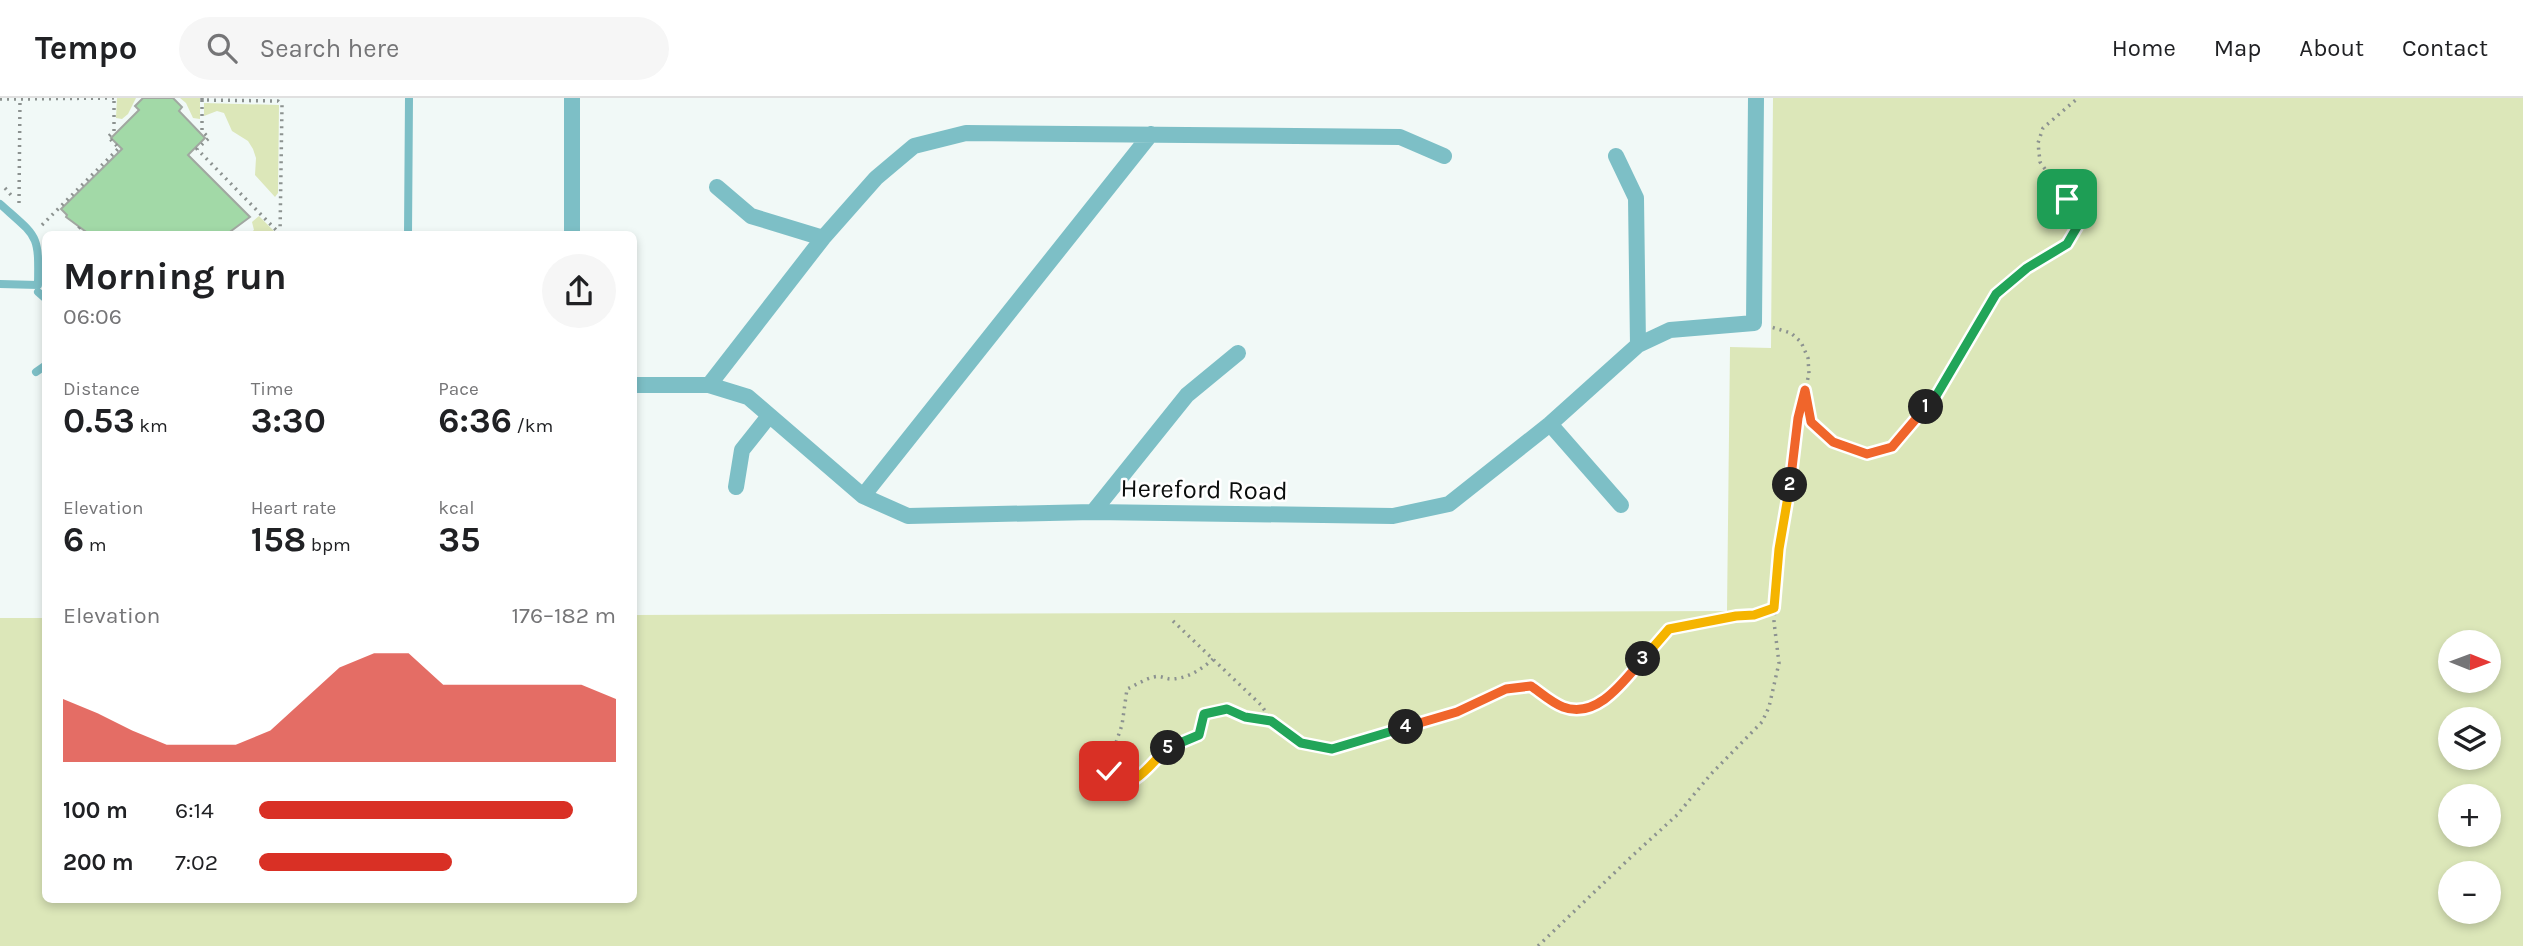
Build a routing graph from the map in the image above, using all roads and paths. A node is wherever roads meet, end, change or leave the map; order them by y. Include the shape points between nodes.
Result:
1 (410, 98) edge
2 (572, 98) edge
3 (1756, 98) edge
4 (2078, 98) edge
5 (0, 99) edge
6 (20, 99) edge
7 (114, 99) edge
8 (202, 99) edge
9 (1151, 134) junction
10 (1444, 156) dead end
11 (1616, 156) dead end
12 (717, 187) dead end
13 (19, 203) dead end
14 (0, 204) edge
15 (42, 225) dead end
16 (80, 227) dead end
17 (77, 231) edge
18 (277, 231) edge
19 (280, 231) edge
20 (408, 231) edge
21 (572, 231) edge
22 (823, 238) junction
23 (0, 284) edge
24 (38, 292) dead end
25 (42, 296) edge
26 (1754, 323) junction
27 (1638, 345) junction
28 (1238, 353) dead end
29 (42, 368) edge
30 (36, 373) dead end
31 (637, 385) edge
32 (709, 385) junction
33 (1805, 390) junction
34 (769, 416) junction
35 (1550, 424) junction
36 (736, 487) dead end
37 (863, 496) junction
38 (1621, 505) dead end
39 (1093, 512) junction
40 (1774, 608) junction
41 (1173, 621) dead end
42 (1213, 659) junction
43 (1271, 721) junction
44 (1538, 946) edge

1 - 20 lane
2 - 21 street
3 - 26 street
4 - 33 path via 2043,128 2038,143 2040,162 2076,212 2077,227 2067,244 1996,294 1936,396 1892,447 1867,454 1833,442 1811,422
5 - 6 path
6 - 7 path
6 - 13 path
7 - 15 path via 114,131 108,136 119,148
8 - 18 path via 202,131 209,138 197,149
8 - 19 path via 278,101 282,105
9 - 10 street via 1400,137
9 - 22 street via 966,133 914,146 876,178
9 - 37 street
11 - 27 street via 1636,198
12 - 22 street via 751,216
14 - 23 lane via 32,232 38,249 38,285
16 - 17 path
22 - 32 street
24 - 25 lane
26 - 27 street, Hereford Road via 1670,330
26 - 33 path via 1791,333 1801,342 1808,358
27 - 35 street, Hereford Road
28 - 39 street via 1188,395
29 - 30 lane
31 - 32 street, Hereford Road
32 - 34 street, Hereford Road via 748,397
33 - 40 path
34 - 36 street via 742,450
34 - 37 street, Hereford Road
35 - 38 street
35 - 39 street, Hereford Road via 1449,504 1393,516
37 - 39 street, Hereford Road via 908,516
40 - 43 path via 1669,629 1602,703 1587,709 1560,707 1531,686 1506,689 1457,712 1332,749 1301,743
40 - 44 path via 1779,663 1762,722 1677,815
41 - 42 path
42 - 43 path via 1262,706
42 - 43 path via 1185,676 1159,676 1128,689 1111,757 1109,771 1114,779 1140,776 1164,751 1199,735 1204,714 1227,709

